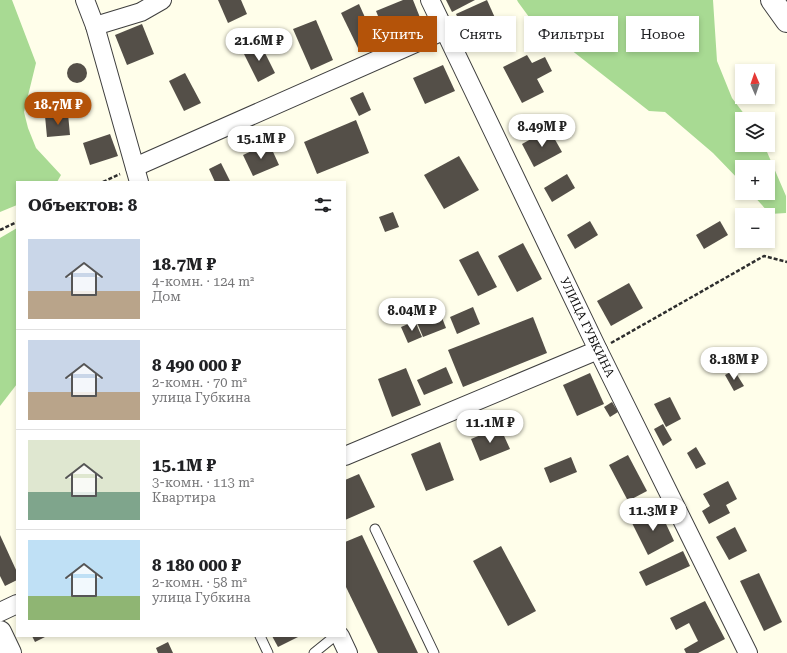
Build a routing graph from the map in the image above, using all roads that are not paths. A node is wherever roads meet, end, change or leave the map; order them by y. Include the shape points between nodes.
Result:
1 (85, 0) edge
2 (162, 0) edge
3 (430, 0) edge
4 (772, 0) edge
5 (787, 22) edge
6 (95, 26) junction
7 (445, 30) joint
8 (456, 52) edge
9 (137, 174) edge
10 (598, 350) junction
11 (346, 456) edge
12 (374, 529) dead end
13 (16, 604) edge
14 (0, 612) edge
15 (0, 632) edge
16 (260, 637) edge
17 (334, 637) edge
18 (340, 637) edge
19 (10, 653) edge
20 (268, 653) edge
21 (314, 653) edge
22 (348, 653) edge
23 (434, 653) edge
24 (748, 653) edge

1 - 6 street
2 - 6 street via 141,12
3 - 7 street, УЛИЦА ГУБКИНА
4 - 5 street
6 - 9 street
7 - 9 street
8 - 10 street, УЛИЦА ГУБКИНА
10 - 11 street
10 - 24 street, УЛИЦА ГУБКИНА
12 - 23 lane
13 - 14 street
15 - 19 street
16 - 20 lane
17 - 21 lane
18 - 22 street

